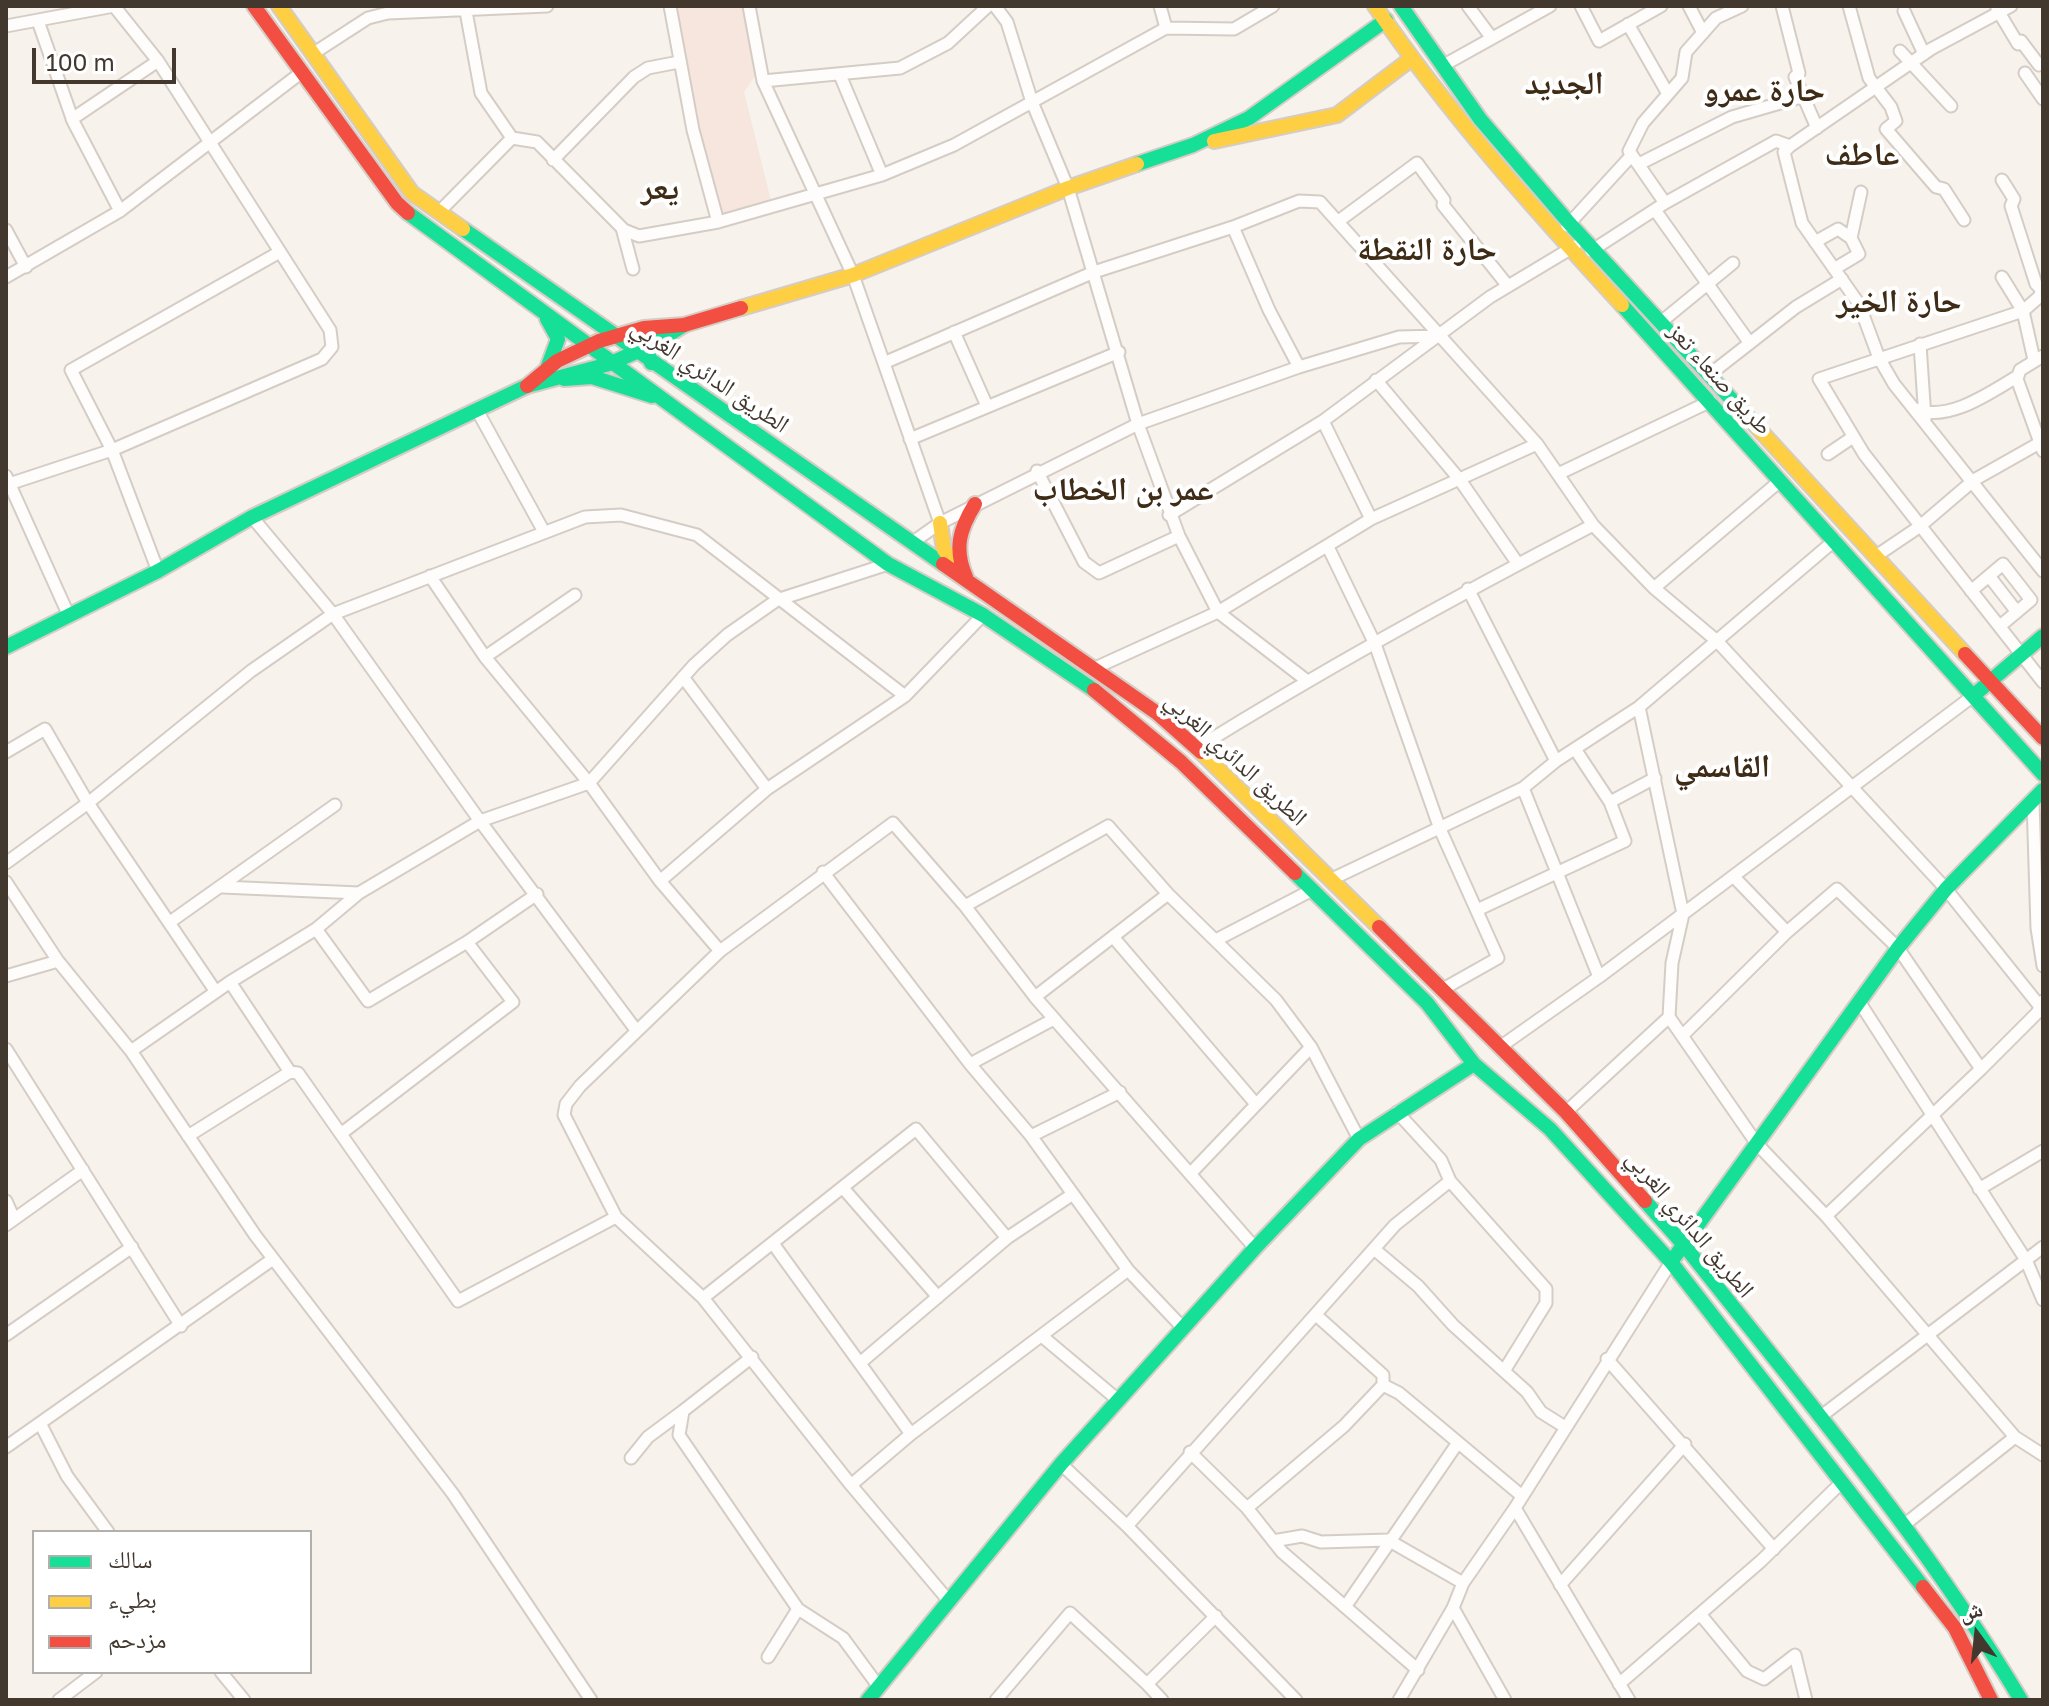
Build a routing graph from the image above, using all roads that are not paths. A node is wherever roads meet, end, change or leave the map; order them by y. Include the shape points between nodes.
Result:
1 (114, 6) edge
2 (254, 6) edge
3 (279, 6) edge
4 (547, 6) edge
5 (670, 6) edge
6 (749, 6) edge
7 (988, 6) edge
8 (995, 6) edge
9 (1160, 6) edge
10 (1273, 6) edge
11 (1375, 6) edge
12 (1401, 6) edge
13 (1468, 6) edge
14 (1550, 6) edge
15 (1581, 6) edge
16 (1631, 6) edge
17 (1661, 6) edge
18 (1689, 6) edge
19 (1742, 6) edge
20 (1782, 6) edge
21 (1849, 6) edge
22 (2011, 6) edge
23 (466, 8) edge
24 (1998, 10) edge
25 (1904, 11) dead end
26 (1386, 20) junction
27 (38, 21) junction
28 (1633, 21) junction
29 (6, 26) edge
30 (1166, 28) junction
31 (1703, 33) junction
32 (1491, 37) junction
33 (1900, 51) dead end
34 (314, 53) junction
35 (1924, 54) junction
36 (1411, 59) junction
37 (158, 61) junction
38 (679, 62) junction
39 (1913, 62) junction
40 (2043, 63) edge
41 (1444, 65) junction
42 (302, 72) junction
43 (2025, 73) dead end
44 (840, 75) junction
45 (763, 81) junction
46 (1875, 88) junction
47 (1668, 94) junction
48 (1801, 97) junction
49 (2043, 99) edge
50 (1032, 102) junction
51 (1951, 106) dead end
52 (72, 119) junction
53 (1817, 128) junction
54 (512, 138) junction
55 (209, 145) junction
56 (1193, 145) junction
57 (1790, 146) junction
58 (553, 160) junction
59 (1635, 160) junction
60 (882, 175) junction
61 (2002, 180) dead end
62 (1068, 188) junction
63 (1861, 192) dead end
64 (813, 195) junction
65 (1660, 207) junction
66 (120, 211) junction
67 (438, 213) junction
68 (1340, 220) junction
69 (1964, 220) dead end
70 (718, 222) junction
71 (1570, 224) junction
72 (1233, 227) junction
73 (622, 228) junction
74 (6, 230) edge
75 (1558, 234) junction
76 (1851, 238) junction
77 (1589, 242) junction
78 (1815, 242) junction
79 (1572, 249) junction
80 (278, 253) junction
81 (1583, 260) junction
82 (1733, 263) dead end
83 (26, 267) junction
84 (633, 269) dead end
85 (1834, 269) junction
86 (1094, 272) junction
87 (853, 275) junction
88 (6, 277) edge
89 (2002, 277) dead end
90 (1842, 279) junction
91 (1508, 286) junction
92 (1709, 286) junction
93 (2042, 288) edge
94 (2023, 311) junction
95 (544, 314) junction
96 (1661, 322) junction
97 (684, 325) junction
98 (954, 332) junction
99 (1440, 336) junction
100 (615, 338) junction
101 (653, 342) junction
102 (1749, 342) junction
103 (1920, 344) junction
104 (588, 346) junction
105 (633, 351) junction
106 (1119, 352) junction
107 (1879, 358) junction
108 (2038, 358) edge
109 (611, 361) junction
110 (886, 362) junction
111 (651, 363) junction
112 (548, 366) junction
113 (1299, 367) junction
114 (1709, 375) junction
115 (2018, 376) junction
116 (564, 379) junction
117 (1376, 380) junction
118 (527, 386) junction
119 (1711, 401) junction
120 (671, 402) junction
121 (987, 406) junction
122 (477, 410) junction
123 (1921, 414) junction
124 (1323, 421) junction
125 (1138, 424) junction
126 (1853, 437) junction
127 (910, 439) junction
128 (1537, 444) junction
129 (2042, 445) edge
130 (112, 450) junction
131 (1828, 454) dead end
132 (1037, 471) junction
133 (1558, 474) junction
134 (8, 480) edge
135 (1460, 480) junction
136 (1781, 480) junction
137 (1974, 480) junction
138 (975, 504) junction
139 (1169, 515) junction
140 (252, 517) junction
141 (1371, 519) junction
142 (940, 523) junction
143 (1593, 525) junction
144 (1919, 527) junction
145 (543, 530) junction
146 (1179, 536) junction
147 (1835, 540) junction
148 (913, 542) junction
149 (1328, 547) junction
150 (1876, 556) junction
151 (888, 564) junction
152 (1518, 564) junction
153 (158, 571) junction
154 (2043, 571) edge
155 (430, 576) junction
156 (1989, 576) junction
157 (967, 579) junction
158 (1654, 588) junction
159 (1468, 589) junction
160 (1971, 591) junction
161 (575, 595) dead end
162 (777, 600) junction
163 (1218, 612) junction
164 (2017, 612) junction
165 (333, 614) junction
166 (983, 615) junction
167 (69, 616) junction
168 (2000, 626) junction
169 (2043, 636) edge
170 (1717, 641) junction
171 (1375, 644) junction
172 (6, 647) edge
173 (2021, 654) junction
174 (485, 657) junction
175 (1095, 668) junction
176 (683, 677) junction
177 (1077, 678) junction
178 (1306, 680) junction
179 (1990, 680) junction
180 (2043, 682) edge
181 (905, 696) junction
182 (1973, 696) junction
183 (1639, 707) junction
184 (2043, 738) edge
185 (1197, 748) junction
186 (1575, 749) junction
187 (6, 752) edge
188 (1556, 761) junction
189 (2043, 774) edge
190 (1655, 778) junction
191 (589, 783) junction
192 (1849, 787) junction
193 (1523, 788) junction
194 (767, 789) junction
195 (2038, 795) edge
196 (1610, 802) junction
197 (88, 803) junction
198 (335, 805) dead end
199 (480, 821) junction
200 (1440, 829) junction
201 (6, 863) edge
202 (823, 872) junction
203 (1556, 875) junction
204 (1734, 877) junction
205 (1330, 880) junction
206 (660, 881) junction
207 (6, 882) edge
208 (222, 887) junction
209 (1678, 889) junction
210 (1946, 889) junction
211 (1312, 890) junction
212 (359, 893) junction
213 (537, 894) junction
214 (1168, 894) junction
215 (1709, 895) junction
216 (965, 906) junction
217 (1477, 910) junction
218 (1683, 914) junction
219 (2040, 920) edge
220 (170, 922) junction
221 (316, 929) junction
222 (1787, 932) junction
223 (1114, 938) junction
224 (1216, 940) junction
225 (467, 942) junction
226 (1898, 948) junction
227 (720, 951) junction
228 (58, 961) junction
229 (2043, 966) edge
230 (6, 976) edge
231 (1599, 977) junction
232 (230, 982) junction
233 (1443, 989) junction
234 (216, 992) junction
235 (1035, 997) junction
236 (1860, 1003) junction
237 (2039, 1006) edge
238 (1669, 1017) junction
239 (1054, 1019) junction
240 (2043, 1026) edge
241 (636, 1030) junction
242 (1683, 1035) junction
243 (1311, 1047) junction
244 (1500, 1047) junction
245 (6, 1049) edge
246 (131, 1051) junction
247 (970, 1064) junction
248 (1474, 1064) junction
249 (1981, 1069) junction
250 (290, 1072) junction
251 (1120, 1092) junction
252 (1255, 1103) junction
253 (1397, 1112) junction
254 (1566, 1112) junction
255 (1931, 1116) junction
256 (1550, 1129) junction
257 (342, 1133) junction
258 (188, 1136) junction
259 (1031, 1136) junction
260 (1359, 1139) junction
261 (1757, 1144) junction
262 (2043, 1151) edge
263 (83, 1170) junction
264 (1190, 1174) junction
265 (1450, 1181) junction
266 (843, 1188) junction
267 (1979, 1189) junction
268 (1073, 1194) junction
269 (6, 1201) edge
270 (1826, 1216) junction
271 (616, 1217) junction
272 (10, 1222) edge
273 (1007, 1238) junction
274 (774, 1245) junction
275 (1684, 1245) junction
276 (132, 1247) junction
277 (2043, 1247) edge
278 (1255, 1248) junction
279 (1374, 1249) junction
280 (273, 1259) junction
281 (2026, 1260) junction
282 (1671, 1262) junction
283 (1128, 1270) junction
284 (938, 1297) junction
285 (703, 1298) junction
286 (2043, 1300) edge
287 (1316, 1315) junction
288 (181, 1326) junction
289 (1183, 1328) junction
290 (1926, 1333) junction
291 (6, 1335) edge
292 (1043, 1337) junction
293 (752, 1357) junction
294 (1607, 1359) junction
295 (860, 1363) junction
296 (1504, 1371) junction
297 (1383, 1385) junction
298 (1118, 1400) junction
299 (683, 1411) junction
300 (1820, 1417) junction
301 (41, 1425) junction
302 (1565, 1427) junction
303 (911, 1434) junction
304 (2015, 1437) junction
305 (1457, 1444) junction
306 (1685, 1444) junction
307 (6, 1447) edge
308 (1190, 1452) junction
309 (2043, 1455) edge
310 (631, 1458) dead end
311 (1061, 1464) junction
312 (1842, 1482) junction
313 (851, 1485) junction
314 (1522, 1496) junction
315 (1247, 1508) junction
316 (1515, 1508) junction
317 (1904, 1525) junction
318 (1127, 1526) junction
319 (107, 1530) edge
320 (1388, 1540) junction
321 (1273, 1541) junction
322 (1774, 1549) junction
323 (1463, 1583) junction
324 (1560, 1585) junction
325 (948, 1600) junction
326 (1345, 1607) junction
327 (1453, 1608) junction
328 (798, 1609) junction
329 (1700, 1614) junction
330 (1216, 1616) junction
331 (768, 1657) dead end
332 (1418, 1670) junction
333 (93, 1674) edge
334 (223, 1674) edge
335 (1147, 1684) junction
336 (1619, 1684) junction
337 (879, 1687) junction
338 (59, 1700) edge
339 (244, 1700) edge
340 (591, 1700) edge
341 (868, 1700) edge
342 (996, 1700) edge
343 (1162, 1700) edge
344 (1296, 1700) edge
345 (1399, 1700) edge
346 (1505, 1700) edge
347 (1629, 1700) edge
348 (1806, 1700) edge
349 (1991, 1700) edge
350 (2021, 1700) edge

1 - 27 street
1 - 37 street
2 - 42 main road, الطريق الدائري الغربي
3 - 34 main road, الطريق الدائري الغربي
4 - 23 street
5 - 38 street
6 - 45 street
7 - 44 street via 948,43 900,68
8 - 50 street via 1007,22
9 - 30 street
10 - 30 street via 1234,29
11 - 26 main road, طريق صنعاء تعز
12 - 41 main road, طريق صنعاء تعز
13 - 32 street
14 - 32 street
15 - 28 street via 1599,41
16 - 28 street
17 - 28 street
18 - 31 street
19 - 31 street via 1716,18
20 - 48 street
21 - 46 street
22 - 24 street
23 - 34 street via 368,18
23 - 54 street via 481,93
24 - 35 street
24 - 40 street via 2018,44 2021,41 2039,65
25 - 35 street
26 - 36 main road, طريق صنعاء تعز
26 - 56 main road via 1249,118
27 - 29 street
27 - 52 street
28 - 47 street
30 - 50 street
31 - 47 street via 1686,52 1682,78
32 - 41 street
33 - 39 street
34 - 67 main road, الطريق الدائري الغربي via 412,193
35 - 39 street
36 - 56 main road via 1337,115
36 - 75 main road, طريق صنعاء تعز
37 - 52 street
37 - 55 street
38 - 58 street via 648,68 634,77
38 - 70 street
39 - 46 street
39 - 51 street
41 - 71 main road, طريق صنعاء تعز via 1480,119
42 - 55 street
42 - 95 main road, الطريق الدائري الغربي via 397,203
43 - 49 street
44 - 45 street
44 - 60 street
45 - 64 street
46 - 53 street
46 - 69 street via 1896,121 1886,129 1936,187 1944,189
47 - 59 street via 1643,123 1629,151
48 - 53 street
48 - 59 street via 1732,117
50 - 60 street via 954,145
50 - 62 street
52 - 66 street
53 - 57 street
54 - 58 street via 537,142
54 - 67 street
55 - 66 street
55 - 80 street
56 - 62 main road
57 - 65 street via 1776,141
57 - 78 street via 1784,152 1802,223
58 - 73 street
59 - 65 street
59 - 71 street
60 - 64 street
61 - 93 street via 2014,199 2011,206 2036,284
62 - 86 street
62 - 87 main road
63 - 76 street
64 - 70 street
64 - 87 street
65 - 77 street
65 - 92 street
66 - 83 street
67 - 100 main road, الطريق الدائري الغربي
68 - 72 street via 1320,202 1299,201
68 - 91 street via 1417,163 1443,205
68 - 99 street
70 - 73 street via 639,236
71 - 75 street
71 - 77 main road, طريق صنعاء تعز
72 - 86 street
72 - 113 street
73 - 84 street
74 - 83 street
75 - 79 main road, طريق صنعاء تعز
76 - 78 street via 1838,229
76 - 85 street via 1859,254
77 - 79 street
77 - 81 street
77 - 96 main road, طريق صنعاء تعز
78 - 85 street
79 - 81 main road, طريق صنعاء تعز
79 - 91 street
80 - 130 street via 71,370
80 - 130 street via 330,330 332,347 322,359
81 - 119 main road, طريق صنعاء تعز
82 - 92 street
83 - 88 street
85 - 90 street
86 - 98 street
86 - 106 street
87 - 97 main road
87 - 110 street
89 - 94 street
90 - 102 street
90 - 107 street via 1859,304
91 - 99 street
92 - 96 street
92 - 102 street
93 - 94 street
94 - 103 street
94 - 108 street
95 - 104 main road, الطريق الدائري الغربي
95 - 112 main road via 558,339
96 - 114 main road, طريق صنعاء تعز
97 - 100 main road
97 - 101 main road
98 - 110 street
98 - 121 street
99 - 113 street via 1399,337
99 - 117 street
99 - 128 street
100 - 104 main road
100 - 105 main road, الطريق الدائري الغربي
101 - 105 main road
101 - 111 main road via 648,352
102 - 114 street
103 - 107 street
103 - 123 street
104 - 109 main road, الطريق الدائري الغربي
104 - 112 main road
105 - 109 main road
105 - 111 main road, الطريق الدائري الغربي
106 - 121 street
106 - 125 street
107 - 123 street
107 - 126 street via 1819,379
108 - 115 street
109 - 116 main road
109 - 120 main road, الطريق الدائري الغربي
110 - 127 street
111 - 148 main road, الطريق الدائري الغربي
112 - 118 main road
113 - 125 street
114 - 150 main road, طريق صنعاء تعز
115 - 123 street via 1951,410
115 - 129 street
116 - 118 main road
116 - 120 main road via 592,377
117 - 124 street
117 - 135 street
118 - 122 main road
119 - 133 street
119 - 136 main road, طريق صنعاء تعز
120 - 151 main road, الطريق الدائري الغربي
121 - 127 street
122 - 140 main road
122 - 145 street
123 - 137 street
124 - 139 street
124 - 141 street
125 - 132 street
125 - 139 street
126 - 131 street
126 - 144 street
127 - 142 street
128 - 133 street
128 - 135 street
129 - 137 street
130 - 134 street
130 - 153 street
132 - 138 street
132 - 146 street via 1084,562 1099,573
133 - 143 street
134 - 167 street
135 - 141 street
135 - 152 street
136 - 147 main road, طريق صنعاء تعز
136 - 158 street
137 - 144 street
137 - 154 street
138 - 142 street
138 - 157 main road via 962,525 956,555
139 - 146 street
140 - 153 main road
140 - 165 street
141 - 149 street
142 - 148 street
142 - 157 main road via 944,550
143 - 152 street
143 - 158 street
144 - 150 street
144 - 160 street
145 - 155 street
145 - 162 street via 585,517 621,515 697,535
146 - 163 street
147 - 170 street
147 - 182 main road, طريق صنعاء تعز
148 - 157 main road, الطريق الدائري الغربي
149 - 163 street
149 - 171 street
150 - 179 main road, طريق صنعاء تعز
151 - 162 street
151 - 166 main road, الطريق الدائري الغربي
152 - 159 street
153 - 167 main road
155 - 165 street
155 - 174 street
156 - 160 street
156 - 164 street
156 - 164 street via 2003,564 2021,584 2031,600
157 - 175 main road, الطريق الدائري الغربي
158 - 170 street
159 - 171 street
159 - 188 street
160 - 168 street
161 - 174 street
162 - 176 street via 727,635
162 - 181 street
163 - 175 street
163 - 178 street
164 - 168 street
165 - 197 street via 251,671
165 - 199 street
166 - 177 main road, الطريق الدائري الغربي
166 - 181 street
167 - 172 main road
168 - 173 street
169 - 173 main road
170 - 183 street
170 - 192 street
171 - 178 street
171 - 200 street
173 - 179 main road
173 - 180 street
174 - 191 street
175 - 177 main road
175 - 185 main road, الطريق الدائري الغربي
176 - 191 street
176 - 194 street
177 - 211 main road, الطريق الدائري الغربي via 1140,725
178 - 185 street
179 - 182 main road
179 - 184 main road, طريق صنعاء تعز
181 - 194 street
182 - 189 main road, طريق صنعاء تعز
182 - 192 street
183 - 186 street
183 - 190 street
185 - 205 main road, الطريق الدائري الغربي
186 - 188 street
186 - 196 street
187 - 197 street via 45,729
188 - 193 street
190 - 196 street
190 - 209 street
191 - 199 street
191 - 206 street
192 - 204 street
192 - 210 street
193 - 200 street
193 - 203 street
194 - 206 street
195 - 210 main road
195 - 219 street
196 - 203 street via 1625,841
197 - 201 street
197 - 220 street
198 - 208 street
199 - 212 street
199 - 213 street
200 - 205 street
200 - 217 street
202 - 216 street via 893,823
202 - 227 street
202 - 247 street
203 - 217 street
203 - 231 street
204 - 215 street
204 - 222 street
205 - 211 main road
205 - 233 main road, الطريق الدائري الغربي
206 - 227 street
207 - 228 street
208 - 212 street
208 - 220 street
209 - 215 street via 1689,899
209 - 218 street
210 - 226 main road
210 - 237 street
211 - 224 street
211 - 248 main road, الطريق الدائري الغربي via 1427,1003
212 - 221 street
213 - 225 street
213 - 241 street
214 - 216 street via 1108,826
214 - 223 street
214 - 224 street
215 - 218 street
216 - 235 street
217 - 233 street via 1498,958
218 - 231 street
218 - 238 street via 1672,963
219 - 229 street
220 - 234 street
221 - 225 street via 368,1001
221 - 232 street
222 - 226 street via 1837,889
222 - 242 street
223 - 235 street
223 - 252 street
224 - 243 street via 1276,1000
225 - 257 street via 513,1002
226 - 236 main road
226 - 249 street
227 - 241 street
228 - 230 street
228 - 246 street
231 - 244 street
232 - 234 street
232 - 250 street
233 - 244 main road, الطريق الدائري الغربي
234 - 246 street
235 - 239 street
236 - 255 street
236 - 261 main road
237 - 240 street
237 - 249 street
238 - 242 street
238 - 254 street
239 - 247 street
239 - 251 street
241 - 271 street via 580,1086 564,1115
242 - 261 street
243 - 252 street
243 - 260 street
244 - 254 main road, الطريق الدائري الغربي
245 - 263 street
246 - 258 street
247 - 259 street
248 - 253 main road
248 - 256 main road, الطريق الدائري الغربي
249 - 255 street
250 - 257 street via 298,1073
250 - 258 street
251 - 259 street
251 - 264 street
252 - 264 street
253 - 260 main road
253 - 265 street via 1441,1160
254 - 256 main road
254 - 275 main road, الطريق الدائري الغربي
255 - 267 street
255 - 270 street
256 - 282 main road, الطريق الدائري الغربي
257 - 271 street via 458,1301
258 - 280 street
259 - 268 street
260 - 278 main road
261 - 270 street
261 - 275 main road
262 - 267 street
263 - 272 street
263 - 276 street
264 - 278 street
265 - 279 street
265 - 296 street via 1546,1289 1546,1303
266 - 273 street via 916,1129
266 - 274 street
266 - 284 street
267 - 281 street
268 - 273 street
268 - 283 street
269 - 272 street
270 - 290 street
271 - 285 street
273 - 284 street
274 - 285 street
274 - 295 street
275 - 282 main road
275 - 300 main road, الطريق الدائري الغربي
276 - 288 street
276 - 291 street
277 - 281 street
278 - 289 main road
279 - 287 street
279 - 296 street
280 - 288 street
280 - 340 street via 453,1494
281 - 286 street
281 - 290 street
282 - 294 street
282 - 312 main road, الطريق الدائري الغربي
283 - 289 street
283 - 292 street
284 - 295 street
285 - 293 street
287 - 297 street via 1383,1375
287 - 308 street
288 - 301 street
289 - 298 main road
290 - 300 street
290 - 304 street
292 - 298 street
292 - 303 street
293 - 299 street
293 - 313 street
294 - 302 street
294 - 306 street
295 - 303 street
296 - 302 street via 1541,1412
297 - 305 street
297 - 315 street via 1344,1426
298 - 311 main road
299 - 310 street via 648,1437
299 - 328 street via 679,1435
300 - 317 main road, الطريق الدائري الغربي
301 - 307 street
301 - 319 street via 67,1476
302 - 314 street
303 - 313 street
304 - 309 street
304 - 317 street
305 - 314 street
305 - 320 street
306 - 322 street
306 - 324 street
308 - 315 street
308 - 318 street
311 - 318 street
311 - 325 main road
312 - 322 street
312 - 349 main road, الطريق الدائري الغربي via 1955,1628
313 - 325 street
314 - 316 street
315 - 321 street
316 - 323 street
316 - 324 street
317 - 350 main road, الطريق الدائري الغربي via 1971,1616
318 - 330 street
320 - 321 street via 1321,1542 1302,1536
320 - 323 street
320 - 326 street
321 - 326 street
322 - 329 street
323 - 327 street
324 - 336 street
325 - 337 main road
326 - 332 street
327 - 332 street
327 - 346 street
328 - 331 street
328 - 337 street via 843,1638
329 - 336 street
329 - 348 street via 1747,1671 1764,1679 1795,1655
330 - 335 street
330 - 344 street
332 - 345 street
333 - 338 street
334 - 339 street
335 - 342 street via 1070,1613
335 - 343 street
336 - 347 street
337 - 341 main road

